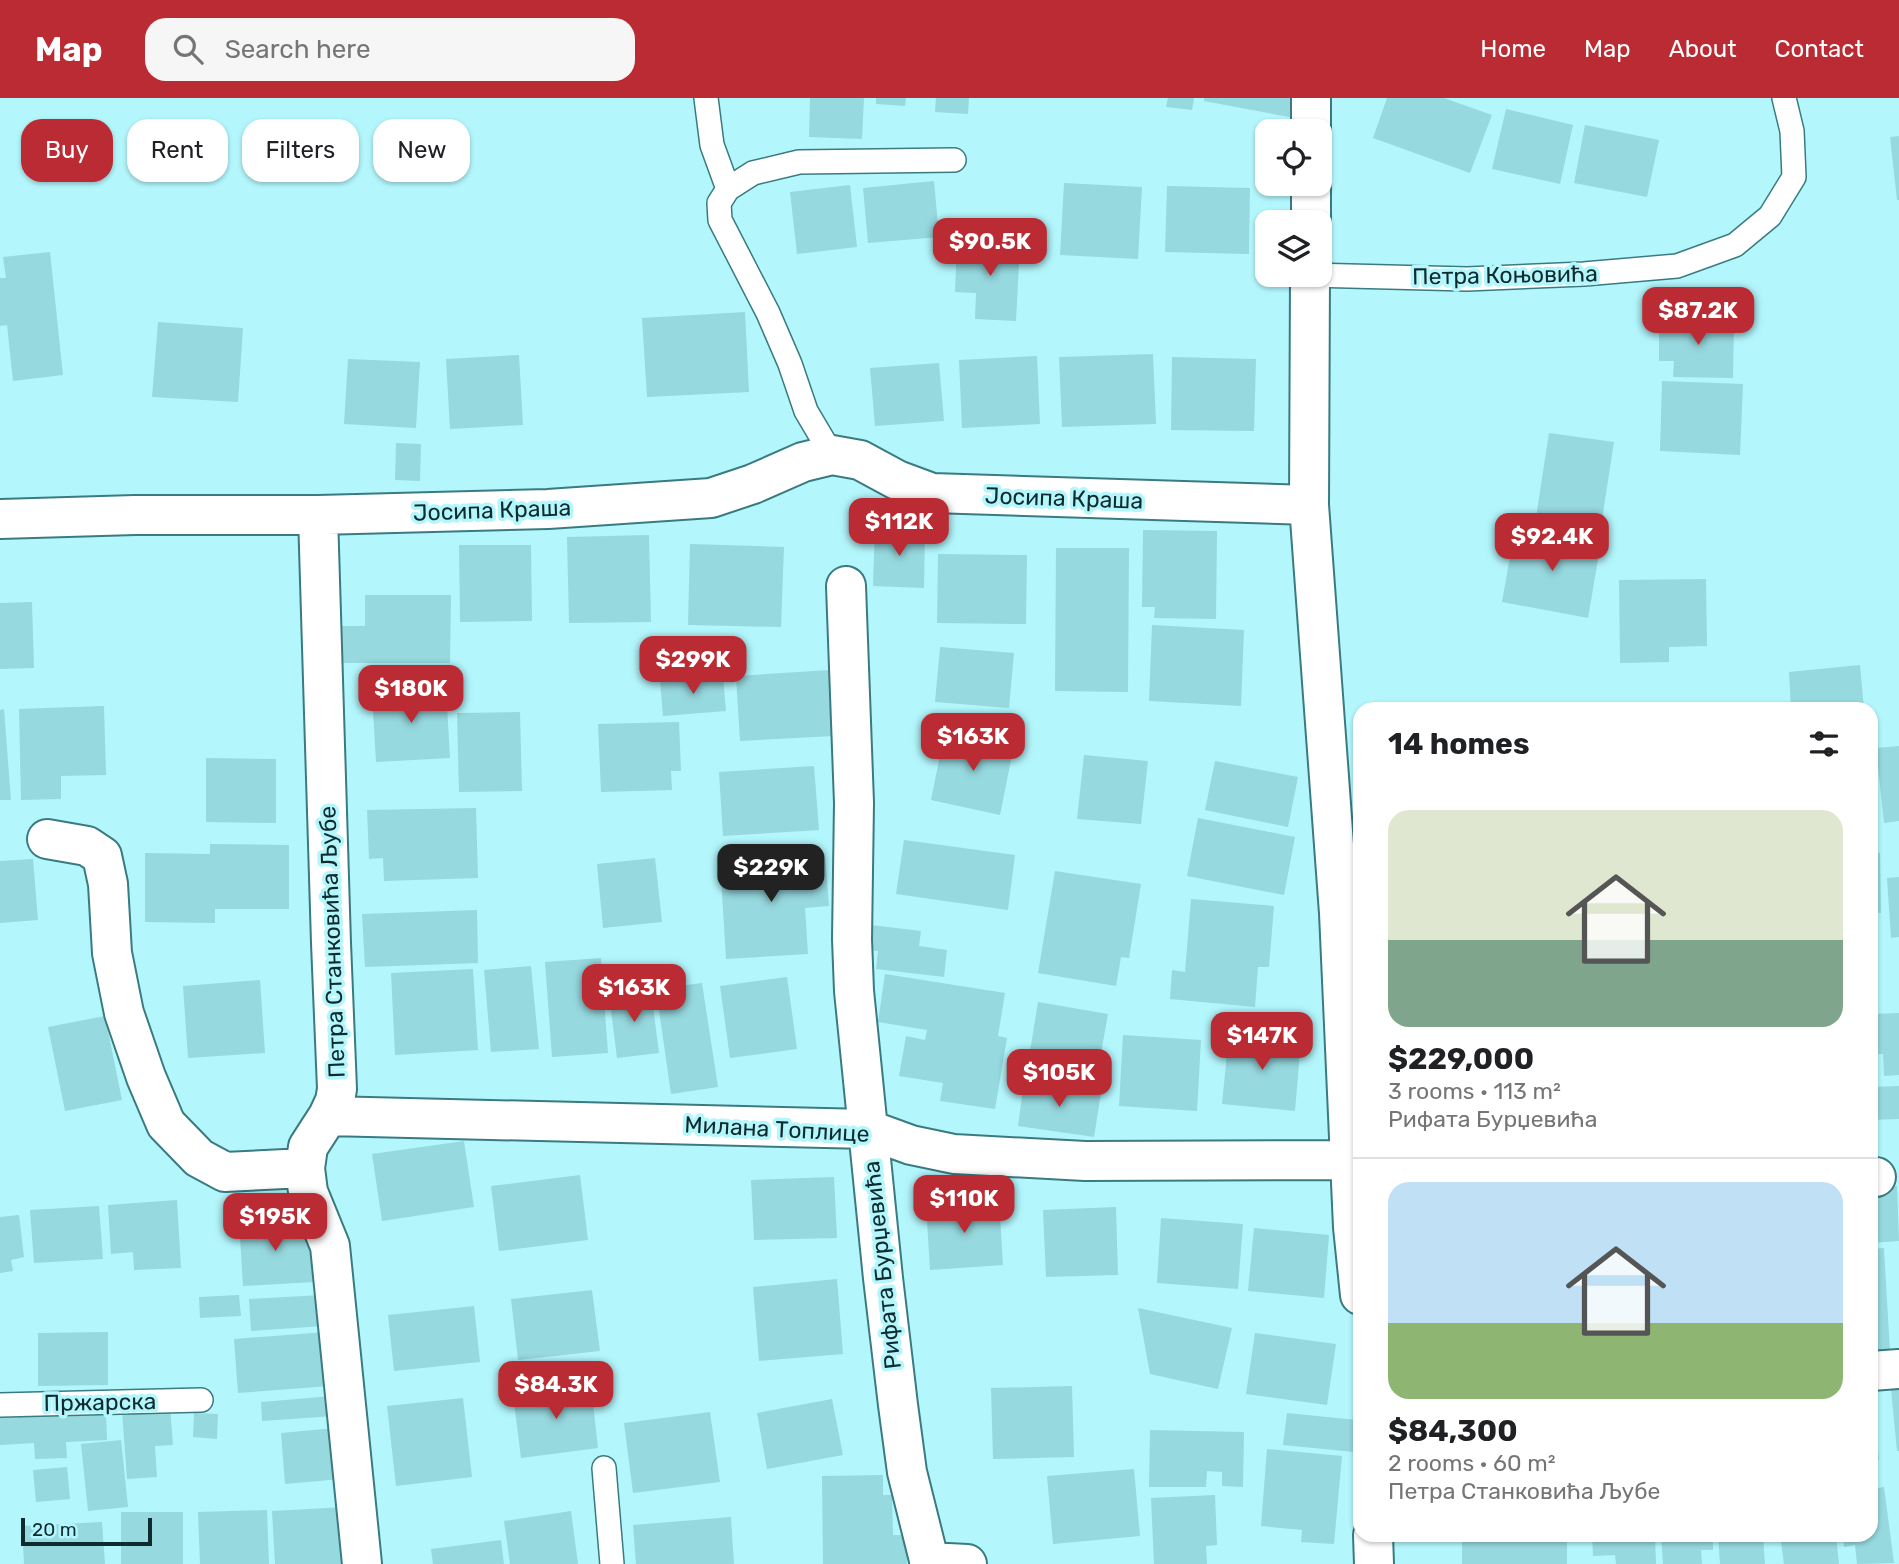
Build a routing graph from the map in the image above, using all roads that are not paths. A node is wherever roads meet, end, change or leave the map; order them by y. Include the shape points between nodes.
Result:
1 (706, 98) edge
2 (1311, 98) edge
3 (1784, 98) edge
4 (1311, 119) edge
5 (954, 160) dead end
6 (728, 189) junction
7 (1332, 276) edge
8 (1310, 287) edge
9 (832, 454) junction
10 (1309, 505) junction
11 (318, 515) junction
12 (0, 519) edge
13 (846, 586) dead end
14 (47, 839) dead end
15 (1349, 914) edge
16 (328, 1116) junction
17 (867, 1129) junction
18 (1353, 1129) edge
19 (306, 1168) junction
20 (1353, 1183) edge
21 (1899, 1369) edge
22 (1878, 1370) edge
23 (201, 1400) dead end
24 (0, 1405) edge
25 (604, 1468) dead end
26 (1373, 1542) edge
27 (930, 1563) edge
28 (362, 1564) edge
29 (612, 1564) edge
30 (967, 1564) edge
31 (1374, 1564) edge

1 - 6 lane via 712,145
2 - 4 street
3 - 7 lane, Петра Коњовића via 1792,131 1794,177 1770,216 1735,245 1677,266 1584,274 1467,279
5 - 6 lane via 799,162 753,173
6 - 9 lane via 719,203 720,220 768,313 806,411
8 - 10 street, Петра Коњовића
9 - 10 street, Јосипа Краша via 860,460 933,493
9 - 11 street, Јосипа Краша via 711,498 548,509
10 - 15 street
11 - 12 street, Јосипа Краша
11 - 16 street, Петра Станковића Љубе via 337,1089
13 - 17 street, Рифата Бурџевића via 854,803 854,991
14 - 19 street via 87,846 102,856 112,953 124,1013 166,1124 199,1158 225,1172
15 - 18 street
16 - 17 street, Милана Топлице
16 - 19 street, Петра Станковића Љубе via 308,1147
17 - 20 street, Милана Топлице via 954,1154
17 - 27 street, Рифата Бурџевића via 907,1472
19 - 28 street, Петра Станковића Љубе via 308,1192 330,1246
21 - 22 street
23 - 24 lane, Пржарска
25 - 29 lane
26 - 31 street
27 - 30 street

